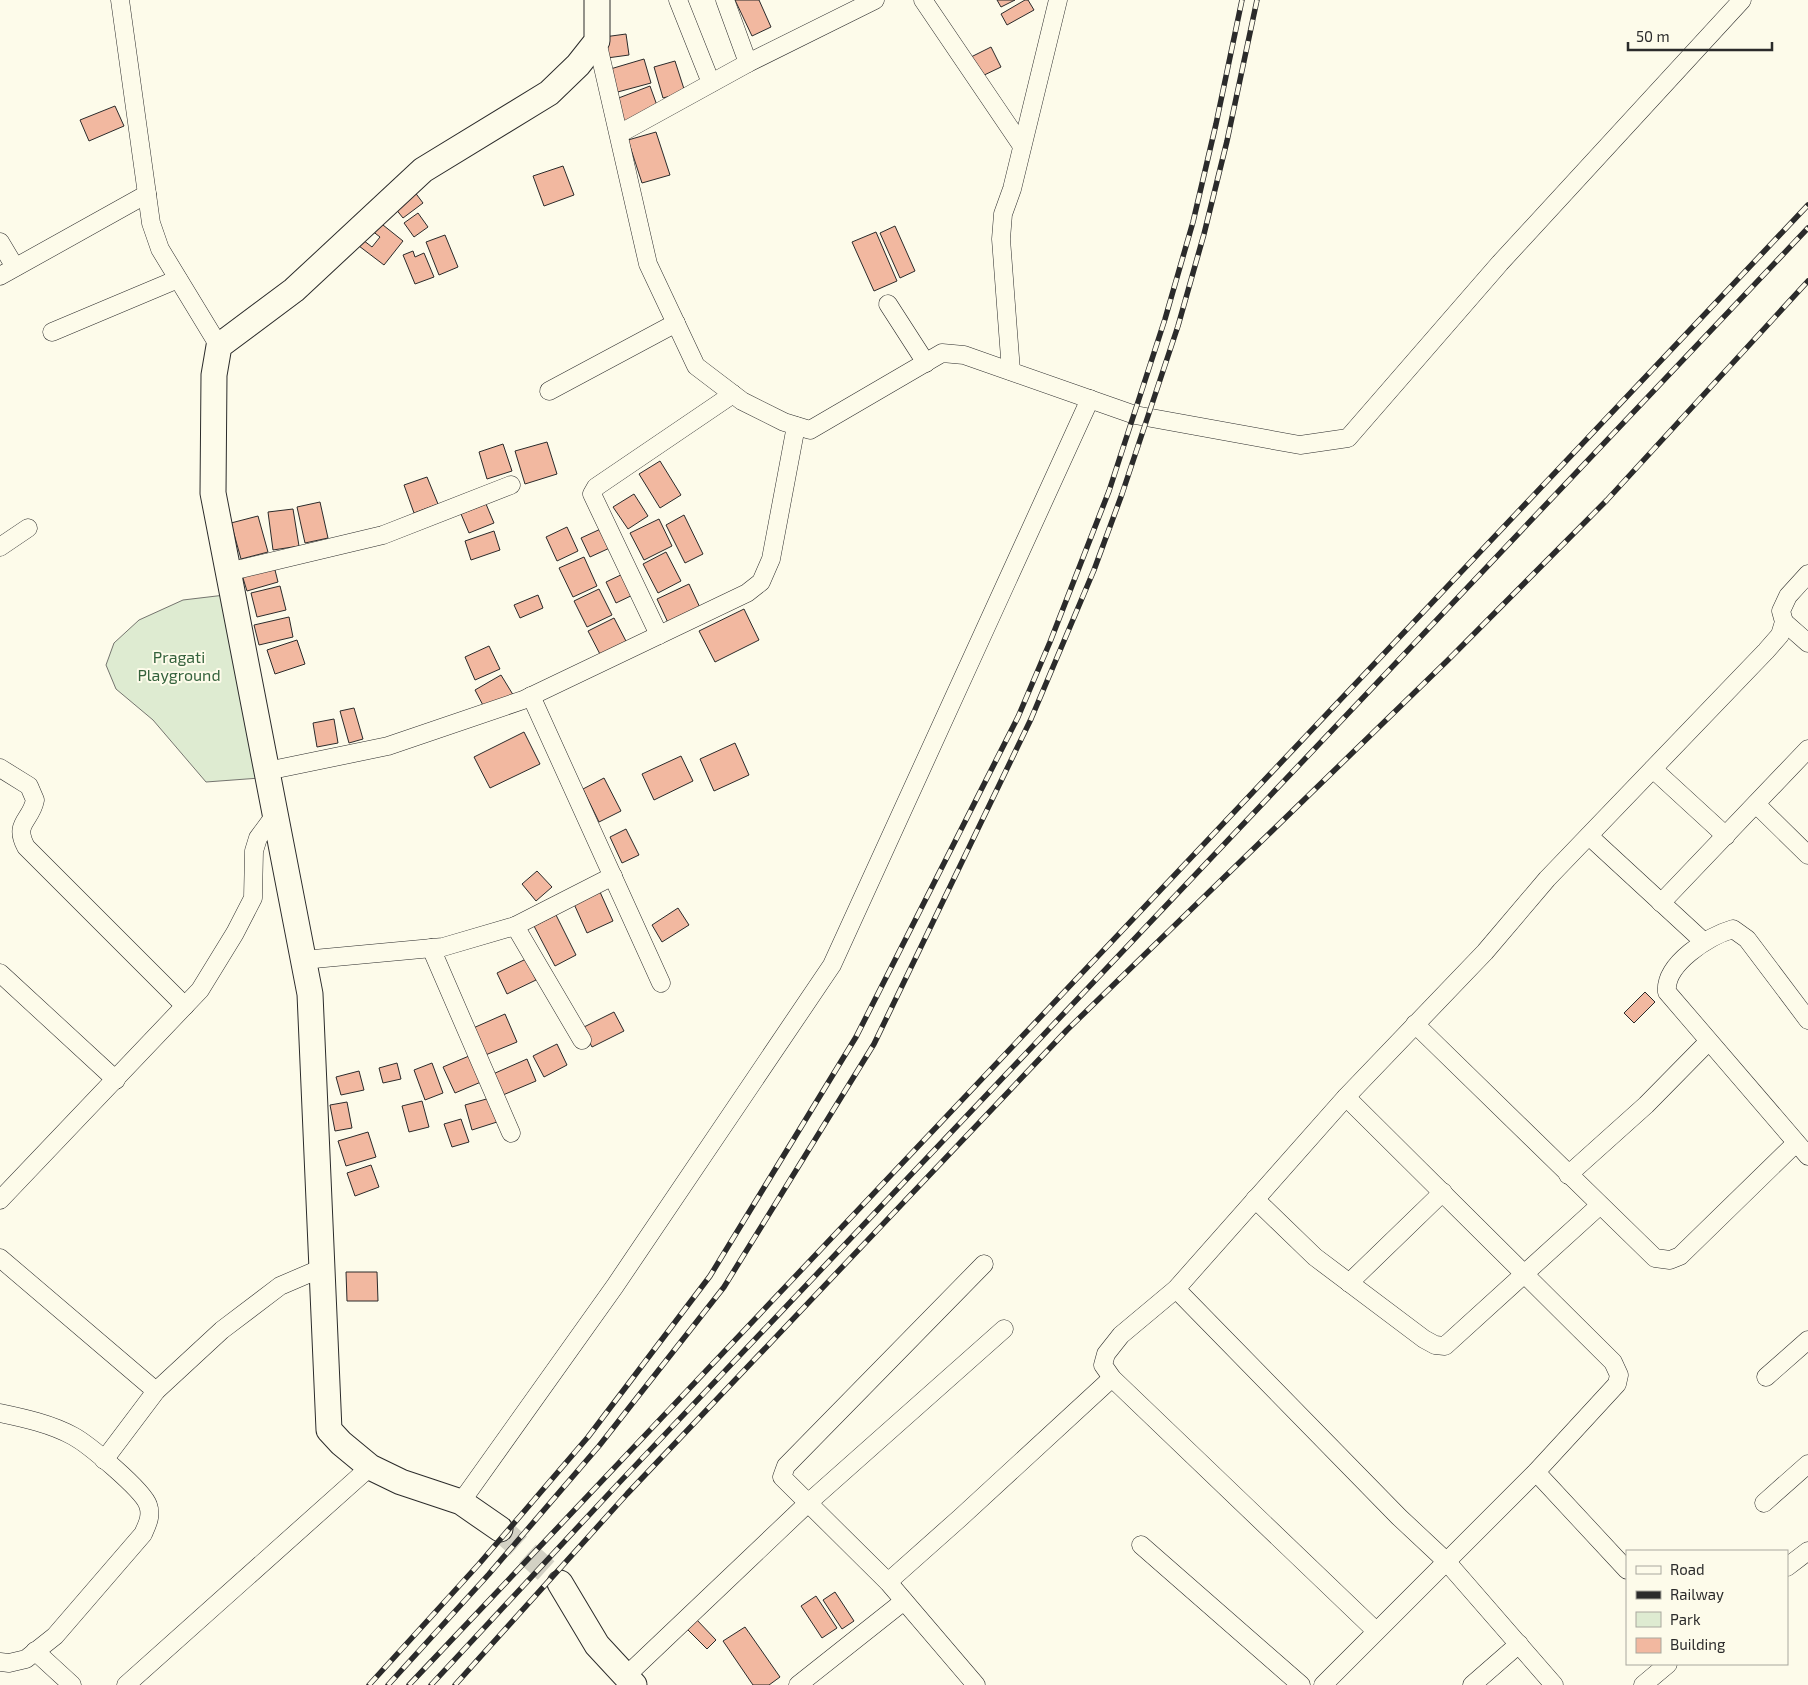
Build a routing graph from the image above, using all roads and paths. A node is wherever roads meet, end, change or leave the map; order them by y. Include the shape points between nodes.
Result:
1 (120, 0) edge
2 (597, 0) edge
3 (678, 0) edge
4 (725, 0) edge
5 (875, 0) edge
6 (923, 0) edge
7 (1058, 0) edge
8 (1742, 0) edge
9 (597, 41) junction
10 (748, 62) junction
11 (711, 83) junction
12 (619, 134) junction
13 (1022, 146) junction
14 (147, 194) junction
15 (0, 242) edge
16 (15, 267) junction
17 (0, 276) edge
18 (178, 278) junction
19 (888, 304) dead end
20 (676, 323) junction
21 (52, 332) dead end
22 (219, 346) junction
23 (926, 363) junction
24 (1011, 371) junction
25 (549, 391) dead end
26 (733, 394) junction
27 (1090, 399) junction
28 (796, 426) junction
29 (511, 485) dead end
30 (28, 528) dead end
31 (0, 547) edge
32 (228, 572) junction
33 (1808, 574) edge
34 (1784, 622) junction
35 (660, 635) junction
36 (1808, 643) edge
37 (531, 696) junction
38 (1808, 749) edge
39 (0, 768) edge
40 (1653, 769) junction
41 (267, 771) junction
42 (1756, 804) junction
43 (275, 816) junction
44 (1589, 836) junction
45 (1726, 836) junction
46 (1808, 854) edge
47 (612, 876) junction
48 (1661, 903) junction
49 (515, 926) junction
50 (1704, 942) junction
51 (430, 948) junction
52 (303, 960) junction
53 (0, 973) edge
54 (661, 983) dead end
55 (185, 1006) junction
56 (1808, 1020) edge
57 (1415, 1024) junction
58 (582, 1040) dead end
59 (1708, 1042) junction
60 (116, 1080) junction
61 (1346, 1096) junction
62 (511, 1133) dead end
63 (1796, 1143) junction
64 (1808, 1156) edge
65 (1568, 1175) junction
66 (1443, 1192) junction
67 (1255, 1199) junction
68 (0, 1200) edge
69 (1599, 1206) junction
70 (0, 1258) edge
71 (984, 1264) dead end
72 (322, 1268) junction
73 (1524, 1273) junction
74 (1349, 1283) junction
75 (1176, 1289) junction
76 (1004, 1329) dead end
77 (1808, 1340) edge
78 (1766, 1377) dead end
79 (1112, 1378) junction
80 (156, 1391) junction
81 (0, 1413) edge
82 (104, 1460) junction
83 (1808, 1464) edge
84 (370, 1467) junction
85 (1536, 1472) junction
86 (461, 1502) junction
87 (808, 1503) junction
88 (1764, 1503) dead end
89 (500, 1529) tunnel mouth
90 (1142, 1545) dead end
91 (1808, 1551) edge
92 (1446, 1561) junction
93 (1788, 1567) edge
94 (1626, 1569) edge
95 (888, 1582) junction
96 (560, 1583) tunnel mouth
97 (904, 1601) junction
98 (1376, 1631) junction
99 (1519, 1644) junction
100 (35, 1651) junction
101 (0, 1662) edge
102 (1667, 1665) edge
103 (630, 1681) edge
104 (72, 1685) edge
105 (126, 1685) edge
106 (798, 1685) edge
107 (976, 1685) edge
108 (1301, 1685) edge
109 (1323, 1685) edge
110 (1472, 1685) edge
111 (1554, 1685) edge
112 (1643, 1685) edge

1 - 14 street
2 - 9 street
3 - 11 street
4 - 10 street
5 - 10 street
6 - 13 street
7 - 13 street
8 - 27 street via 1500,263 1348,438 1300,445 1135,415
9 - 12 street
9 - 22 street via 549,93 423,170 294,290
10 - 11 street
11 - 12 street
12 - 20 street via 648,264
13 - 24 street via 1003,214 1001,239
14 - 16 street
14 - 18 street via 151,223 160,249
15 - 16 street
16 - 17 street
18 - 21 street
18 - 22 street
19 - 23 street
20 - 25 street
20 - 26 street via 696,366
22 - 32 street via 214,375 213,492
23 - 24 street via 942,353 964,355
23 - 28 street via 810,430
24 - 27 street
26 - 28 street
26 - 35 street via 596,487 592,494
27 - 86 street via 832,965 615,1286
28 - 35 street via 771,559 761,582 747,593
29 - 32 street via 383,535
30 - 31 street
32 - 41 street
33 - 34 street via 1788,596 1781,611
34 - 36 street
34 - 40 street via 1780,635
35 - 37 street
37 - 41 street via 488,714 388,746
37 - 47 street
38 - 42 street
39 - 55 street via 29,786 35,800 20,830 26,847
40 - 44 street
40 - 45 street
41 - 43 street
42 - 45 street
42 - 46 street
43 - 52 street
43 - 55 street via 258,838 254,850 253,898 200,990
44 - 48 street
44 - 57 street
45 - 48 street
47 - 49 street
47 - 54 street
48 - 50 street
49 - 51 street
49 - 58 street
50 - 56 street via 1733,929 1747,939
50 - 59 street via 1672,970 1666,982 1667,992
51 - 52 street
51 - 62 street
52 - 72 street via 310,994
53 - 60 street
55 - 60 street
57 - 61 street
57 - 65 street
59 - 63 street
59 - 65 street via 1646,1105
60 - 68 street
61 - 66 street
61 - 67 street
63 - 64 street
63 - 69 street via 1680,1256 1670,1260 1655,1258
65 - 69 street
66 - 73 street
66 - 74 street
67 - 74 street via 1315,1257
67 - 75 street
69 - 73 street
70 - 80 street
71 - 87 street via 786,1466 782,1477
72 - 80 street via 280,1286 222,1330
72 - 84 street via 329,1430
73 - 74 street via 1445,1346 1424,1339
73 - 85 street via 1613,1362 1619,1375 1617,1384
75 - 79 street via 1121,1335 1106,1354 1103,1365
75 - 92 street
76 - 87 street
77 - 78 street
79 - 95 street
79 - 98 street
80 - 82 street
81 - 82 street via 31,1420 74,1436
82 - 100 street via 148,1504 150,1518 143,1534 55,1636
83 - 88 street
84 - 86 street via 401,1482
84 - 105 street
85 - 92 street
85 - 94 street
86 - 89 street
87 - 95 street
87 - 103 street
90 - 108 street
91 - 93 street
92 - 98 street
92 - 99 street
95 - 97 street
96 - 103 street via 597,1645
97 - 106 street
97 - 107 street
98 - 109 street
99 - 110 street
99 - 111 street
100 - 101 street via 26,1659
100 - 104 street
102 - 112 street

